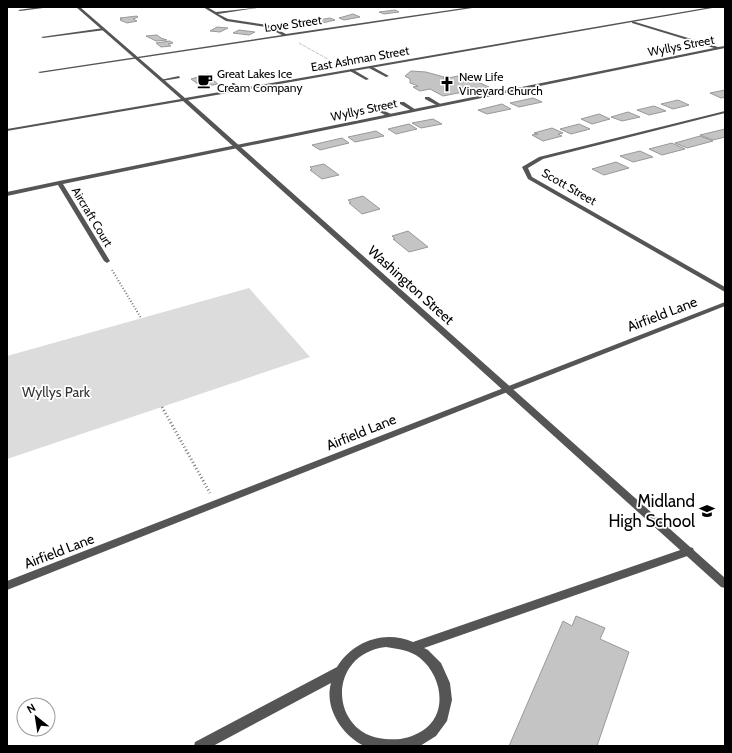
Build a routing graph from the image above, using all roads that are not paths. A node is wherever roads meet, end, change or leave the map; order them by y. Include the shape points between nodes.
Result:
1 (49, 7) edge
2 (78, 7) edge
3 (205, 7) edge
4 (261, 7) edge
5 (477, 7) edge
6 (716, 7) edge
7 (20, 10) dead end
8 (215, 13) junction
9 (633, 22) junction
10 (104, 29) junction
11 (285, 35) junction
12 (43, 37) dead end
13 (725, 47) edge
14 (718, 48) junction
15 (725, 51) edge
16 (137, 57) junction
17 (370, 67) junction
18 (351, 70) junction
19 (40, 72) dead end
20 (387, 76) dead end
21 (179, 77) dead end
22 (367, 79) dead end
23 (162, 80) junction
24 (233, 84) dead end
25 (240, 90) junction
26 (427, 98) dead end
27 (184, 99) junction
28 (402, 103) dead end
29 (440, 105) junction
30 (376, 108) dead end
31 (414, 110) junction
32 (725, 112) edge
33 (389, 115) junction
34 (7, 130) edge
35 (237, 147) junction
36 (59, 183) junction
37 (7, 194) edge
38 (107, 261) road end
39 (725, 290) edge
40 (725, 304) edge
41 (508, 390) junction
42 (689, 551) junction
43 (725, 584) edge
44 (7, 586) edge
45 (413, 646) junction
46 (339, 672) junction
47 (200, 746) edge
48 (392, 746) edge
49 (395, 746) edge

1 - 7 street
2 - 10 street, Washington Street
3 - 8 street
4 - 8 street
5 - 11 street, Love Street
6 - 9 street, East Ashman Street
8 - 11 street via 232,21 273,28
9 - 14 street
9 - 17 street, East Ashman Street
10 - 12 street
10 - 16 street, Washington Street
11 - 16 street, Love Street
13 - 14 street, Wyllys Street
14 - 15 street
14 - 29 street, Wyllys Street
16 - 19 street, Love Street
16 - 23 street, Washington Street
17 - 18 street, East Ashman Street
17 - 20 street
18 - 22 street
18 - 25 street, East Ashman Street
21 - 23 street
23 - 27 street, Washington Street
24 - 25 street
25 - 27 street, East Ashman Street
26 - 29 street
27 - 34 street, East Ashman Street
27 - 35 street, Washington Street
28 - 31 street
29 - 31 street, Wyllys Street
30 - 33 street
31 - 33 street, Wyllys Street
32 - 39 street, Scott Street via 541,158 525,167 530,178
33 - 35 street, Wyllys Street
35 - 36 street, Wyllys Street
35 - 41 street, Washington Street
36 - 37 street, Wyllys Street
36 - 38 street, Aircraft Court
40 - 41 street, Airfield Lane
41 - 42 street, Washington Street
41 - 44 street, Airfield Lane
42 - 43 street, Washington Street
42 - 45 street
45 - 46 street via 396,642 362,648 349,658
45 - 49 street via 428,655 439,668 446,684 446,702 441,719 429,733 413,742
46 - 47 street
46 - 48 street via 334,688 336,705 344,722 356,735 374,744

